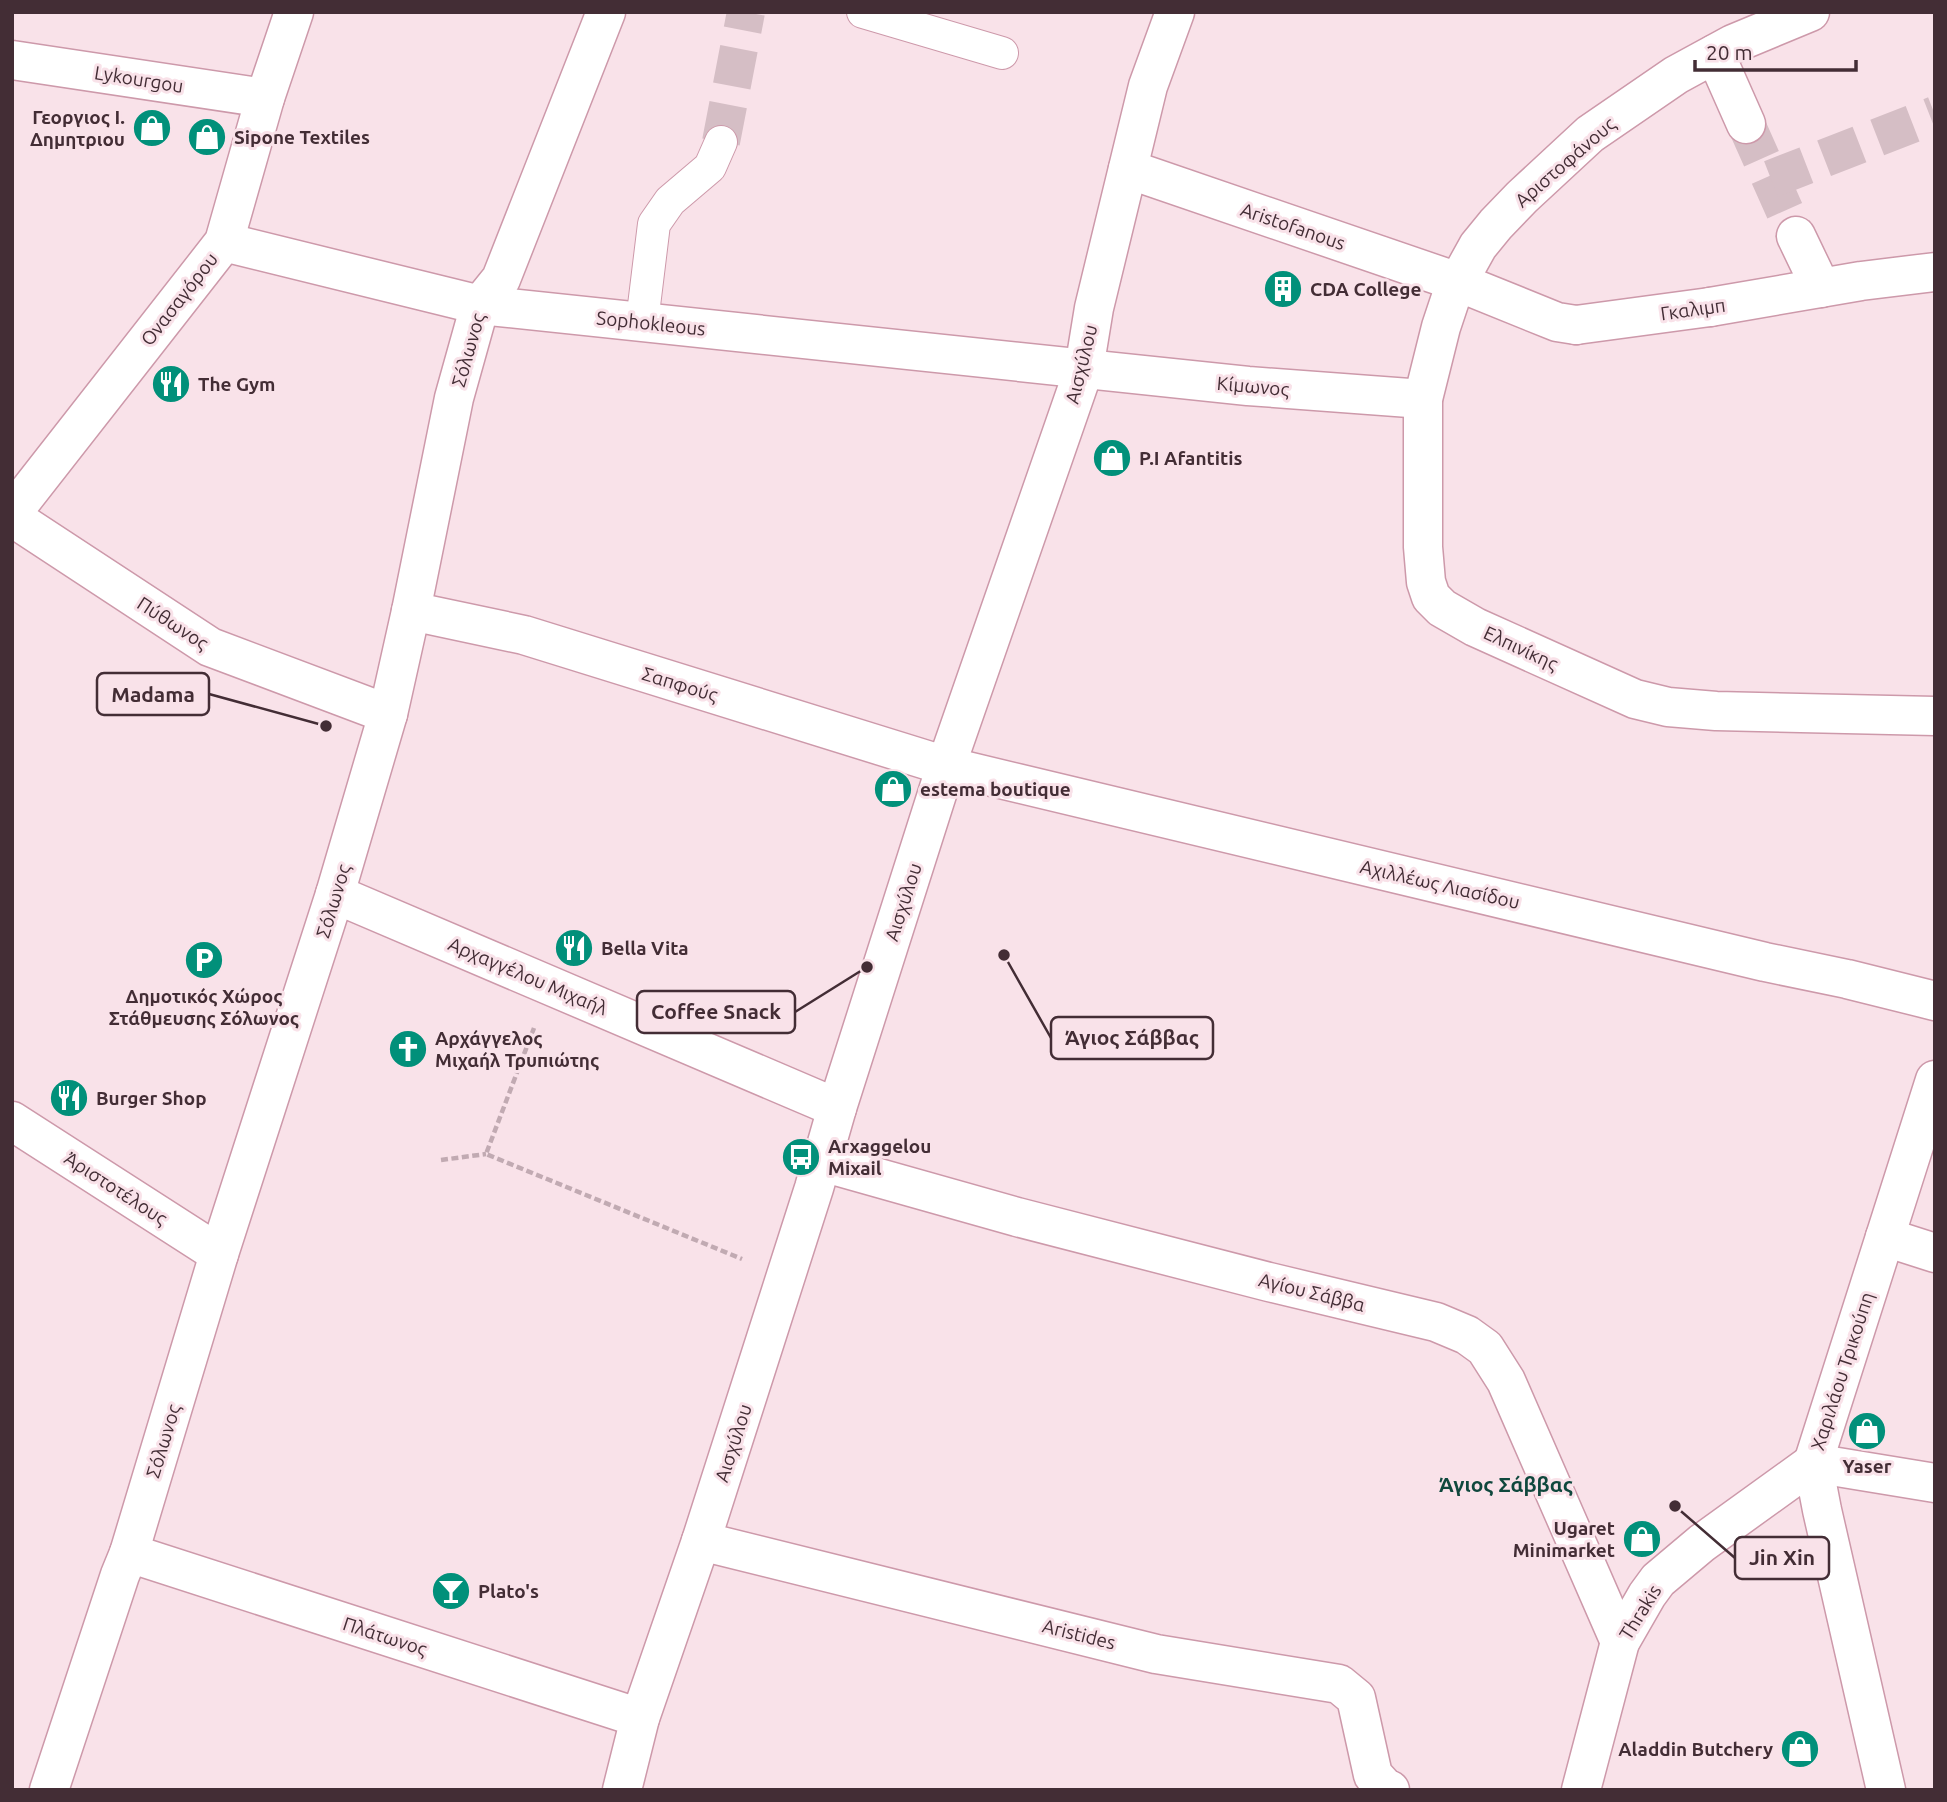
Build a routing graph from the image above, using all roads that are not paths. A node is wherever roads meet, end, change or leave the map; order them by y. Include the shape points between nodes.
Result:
1 (294, 12) edge
2 (606, 12) edge
3 (863, 12) edge
4 (1175, 12) edge
5 (1810, 12) edge
6 (1002, 53) dead end
7 (1715, 54) junction
8 (12, 60) edge
9 (265, 98) junction
10 (1746, 124) tunnel mouth
11 (720, 142) tunnel mouth
12 (1129, 169) junction
13 (1796, 236) tunnel mouth
14 (224, 242) junction
15 (1935, 272) edge
16 (1458, 282) junction
17 (1821, 288) junction
18 (480, 305) junction
19 (642, 322) junction
20 (1084, 369) junction
21 (1423, 398) junction
22 (12, 515) edge
23 (411, 611) junction
24 (387, 714) junction
25 (1935, 716) edge
26 (946, 766) junction
27 (335, 894) junction
28 (1935, 1001) edge
29 (1935, 1080) edge
30 (837, 1108) junction
31 (12, 1121) edge
32 (822, 1162) junction
33 (1885, 1237) junction
34 (1935, 1253) edge
35 (219, 1254) junction
36 (1813, 1463) junction
37 (1935, 1483) edge
38 (701, 1541) junction
39 (129, 1553) junction
40 (1619, 1642) junction
41 (640, 1718) junction
42 (49, 1790) edge
43 (622, 1790) edge
44 (1390, 1790) edge
45 (1581, 1790) edge
46 (1886, 1790) edge

1 - 9 street, Ονασαγόρου
2 - 18 street, Σόλωνος via 501,279
3 - 6 lane
4 - 12 street, Αισχύλου via 1138,85
5 - 7 street, Αριστοφάνους
7 - 10 street
7 - 16 street, Αριστοφάνους via 1590,134 1496,224
8 - 9 street, Lykourgou
9 - 14 street, Ονασαγόρου
11 - 19 lane via 710,167 670,201 654,224
12 - 16 street, Aristofanous
12 - 20 street, Αισχύλου via 1094,308
13 - 17 street
14 - 18 street, Sophokleous
14 - 22 street, Ονασαγόρου
15 - 17 street, Γκαλιμπ
16 - 17 street, Γκαλιμπ via 1576,325
16 - 21 street, Ελπινίκης
18 - 19 street, Sophokleous
18 - 23 street, Σόλωνος via 454,398
19 - 20 street, Sophokleous
20 - 21 street, Κίμωνος
20 - 26 street, Αισχύλου
21 - 25 street, Ελπινίκης via 1426,582 1431,597 1442,608 1590,680 1668,707
22 - 24 street, Πύθωνος via 210,647
23 - 24 street, Σόλωνος
23 - 26 street, Σαπφούς via 523,635
24 - 27 street, Σόλωνος
26 - 28 street, Αχιλλέως Λιασίδου
26 - 30 street, Αισχύλου
27 - 30 street, Αρχαγγέλου Μιχαήλ
27 - 35 street, Σόλωνος
29 - 33 street, Χαριλάου Τρικούπη
30 - 32 street, Αισχύλου
31 - 35 street, Ἀριστοτέλους
32 - 38 street, Αισχύλου
32 - 40 street, Αγίου Σάββα via 1256,1279 1437,1322 1467,1335 1485,1348 1506,1381
33 - 34 street
33 - 36 street, Χαριλάου Τρικούπη
35 - 39 street, Σόλωνος
36 - 37 street
36 - 40 street, Thrakis via 1658,1580
36 - 46 street, Χαριλάου Τρικούπη
38 - 41 street, Αισχύλου
38 - 44 street, Aristides via 1156,1654 1339,1684 1356,1698 1373,1775
39 - 41 street, Πλάτωνος
39 - 42 street, Σόλωνος
40 - 45 street, Thrakis
41 - 43 street, Αισχύλου

